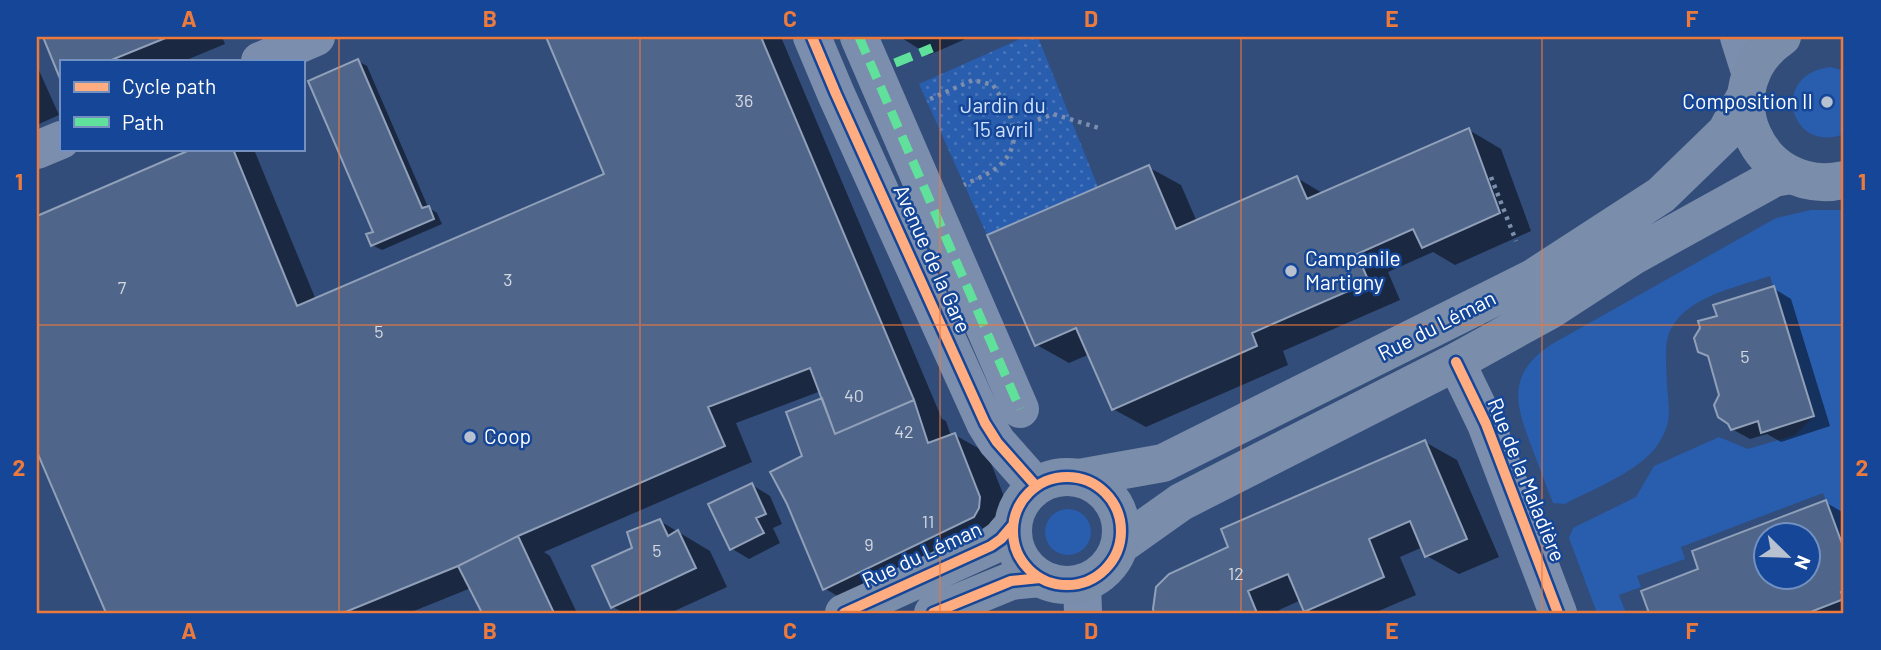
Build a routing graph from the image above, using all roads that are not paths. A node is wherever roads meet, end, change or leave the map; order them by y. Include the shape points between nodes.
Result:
1 (316, 37) edge
2 (812, 37) edge
3 (859, 37) edge
4 (1739, 37) edge
5 (1782, 37) edge
6 (262, 60) edge
7 (1749, 85) junction
8 (60, 140) edge
9 (37, 149) edge
10 (1791, 175) junction
11 (1844, 180) edge
12 (1456, 362) junction
13 (1020, 409) dead end
14 (1079, 478) junction
15 (1036, 486) junction
16 (1013, 525) junction
17 (1119, 546) junction
18 (1040, 578) junction
19 (1083, 598) edge
20 (844, 613) edge
21 (933, 613) edge
22 (1558, 613) edge

1 - 6 street
2 - 15 street, Avenue de la Gare via 985,424
3 - 13 street
4 - 7 street
5 - 7 main road, Rue du Léman via 1760,58
7 - 10 main road via 1748,122 1758,146
7 - 14 main road, Rue du Léman via 1726,132 1661,195 1533,278 1163,463
8 - 9 street
10 - 11 main road via 1821,183
10 - 12 main road, Rue du Léman via 1774,178 1633,256 1550,310
12 - 17 main road, Rue du Léman via 1181,502
12 - 22 street, Rue de la Maladière via 1486,424
14 - 15 main road via 1056,477
14 - 17 main road via 1099,487 1114,504 1121,524
15 - 16 main road via 1020,503
16 - 18 main road via 1020,560
16 - 20 main road, Rue du Léman via 991,546
17 - 19 main road
18 - 19 main road
18 - 21 main road via 1011,581

